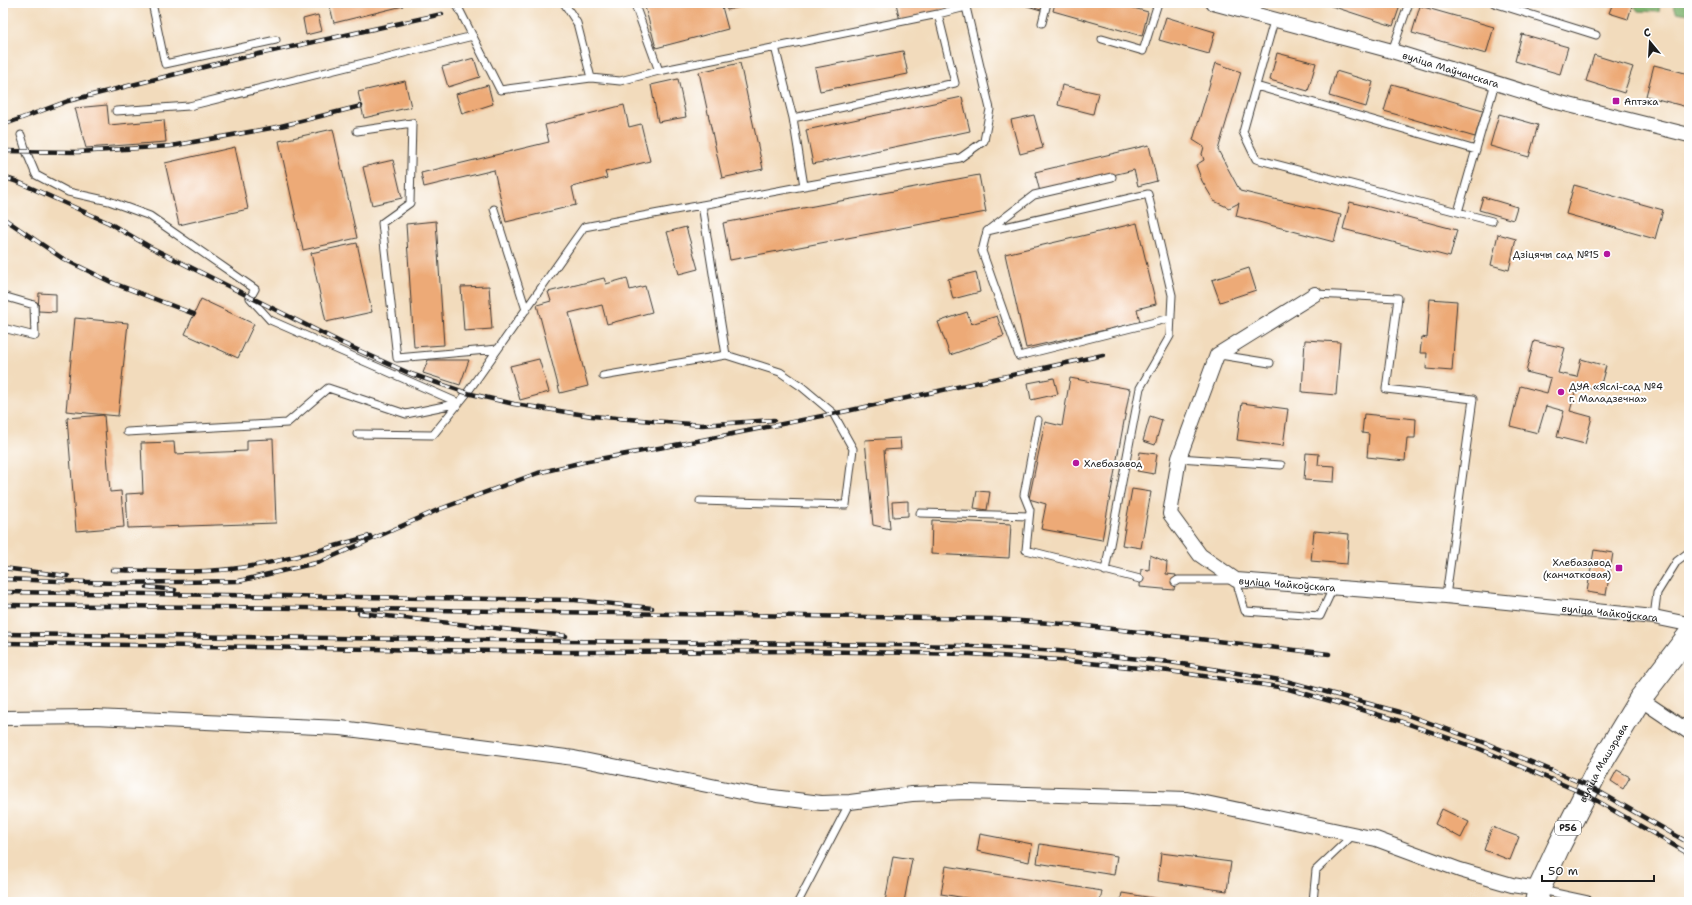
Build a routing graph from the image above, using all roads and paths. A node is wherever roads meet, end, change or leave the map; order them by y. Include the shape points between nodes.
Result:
1 (152, 3) edge
2 (456, 3) edge
3 (564, 3) edge
4 (632, 3) edge
5 (1047, 3) edge
6 (1158, 3) edge
7 (1213, 3) edge
8 (1409, 3) edge
9 (1494, 3) edge
10 (966, 5) edge
11 (938, 14) junction
12 (1274, 20) junction
13 (1042, 23) dead end
14 (1596, 35) dead end
15 (473, 36) junction
16 (1102, 39) dead end
17 (276, 40) dead end
18 (775, 47) junction
19 (1392, 52) junction
20 (659, 71) junction
21 (591, 78) junction
22 (1495, 83) junction
23 (1256, 86) junction
24 (116, 111) dead end
25 (793, 118) junction
26 (357, 130) dead end
27 (21, 135) dead end
28 (1689, 135) edge
29 (1476, 150) junction
30 (1112, 177) dead end
31 (804, 186) junction
32 (702, 205) junction
33 (494, 209) dead end
34 (1458, 212) junction
35 (1492, 221) dead end
36 (987, 231) junction
37 (1315, 294) joint
38 (3, 296) edge
39 (526, 310) junction
40 (1171, 318) junction
41 (3, 328) edge
42 (498, 349) junction
43 (726, 355) junction
44 (1218, 355) junction
45 (1270, 363) dead end
46 (603, 376) dead end
47 (459, 403) junction
48 (1038, 420) dead end
49 (127, 432) dead end
50 (357, 434) dead end
51 (1179, 458) junction
52 (1281, 465) dead end
53 (700, 501) dead end
54 (920, 513) dead end
55 (1029, 516) junction
56 (1689, 552) edge
57 (1105, 571) junction
58 (1140, 580) dead end
59 (1236, 580) junction
60 (1175, 582) dead end
61 (1333, 588) junction
62 (1446, 596) junction
63 (1654, 617) junction
64 (1689, 626) edge
65 (1689, 634) edge
66 (1640, 699) junction
67 (3, 718) edge
68 (1689, 732) edge
69 (850, 802) junction
70 (1354, 834) junction
71 (1537, 896) edge
72 (798, 902) edge
73 (1313, 902) edge
74 (1589, 902) edge

1 - 17 lane via 165,64
2 - 15 lane
3 - 21 lane via 577,23
4 - 20 lane via 635,5
5 - 13 lane
6 - 16 lane via 1143,51
7 - 12 street, вуліца Маўчанскага
8 - 19 lane
9 - 14 lane
10 - 11 lane
10 - 31 lane via 990,109 984,142 960,158
11 - 18 lane
11 - 25 lane via 955,83
12 - 19 street, вуліца Маўчанскага
12 - 23 lane
15 - 21 lane via 500,90
15 - 24 lane via 189,106
18 - 20 lane
18 - 25 lane
19 - 22 street, вуліца Маўчанскага
20 - 21 lane via 620,81
22 - 28 street, вуліца Маўчанскага via 1557,102
22 - 29 lane
23 - 29 lane
23 - 34 lane via 1243,132 1256,159
25 - 31 lane
26 - 42 lane via 412,123 410,203 382,223 397,358
27 - 47 lane via 36,175 68,192 109,201 150,216 255,289 250,298 270,320
29 - 34 lane
30 - 36 lane via 1034,195
31 - 32 lane
32 - 39 lane via 584,227
32 - 43 lane
33 - 39 lane
34 - 35 lane
36 - 40 lane via 982,252 1019,356
36 - 40 lane via 1148,194 1172,295
37 - 44 street
37 - 62 lane via 1398,298 1386,389 1473,399
38 - 41 lane via 34,305 35,336
39 - 42 lane
40 - 57 lane via 1170,336 1140,388
42 - 47 lane
43 - 46 lane
43 - 53 lane via 780,372 833,413 853,449 846,505
44 - 45 lane
44 - 51 street, вуліца Чайкоўскага
47 - 49 lane via 406,414 328,388 287,423
47 - 50 lane via 433,435
48 - 55 lane via 1024,495 1030,510
51 - 52 lane
51 - 59 street, вуліца Чайкоўскага via 1170,514 1200,555
54 - 55 lane
55 - 57 lane via 1026,550
56 - 63 lane via 1677,561 1657,593
57 - 58 lane
59 - 60 lane
59 - 61 street, вуліца Чайкоўскага
59 - 61 lane via 1245,611 1320,616
61 - 62 street, вуліца Чайкоўскага
62 - 63 street, вуліца Чайкоўскага
63 - 64 street, вуліца Чайкоўскага
65 - 66 main road, вуліца Машэрава / Р56
66 - 68 street
66 - 71 main road, вуліца Машэрава / Р56 via 1585,794
67 - 69 street via 95,717 341,728 574,758 756,795 821,803
69 - 70 street via 912,794 967,792 1186,799
69 - 72 lane
70 - 71 street via 1512,885
70 - 73 lane via 1316,870
71 - 74 lane

